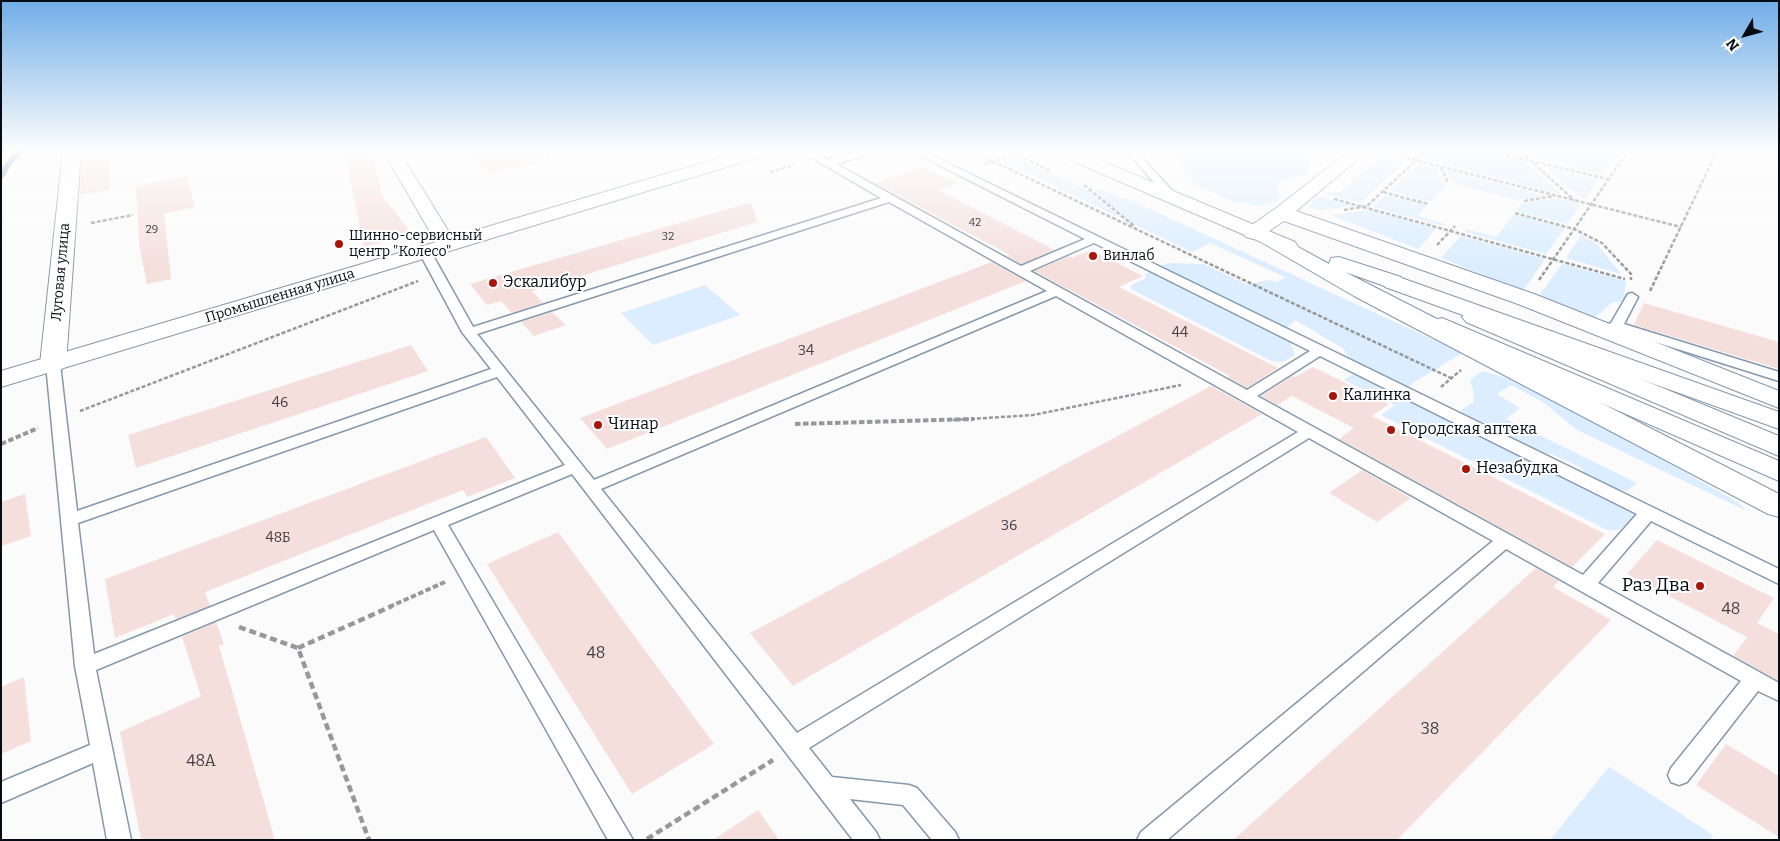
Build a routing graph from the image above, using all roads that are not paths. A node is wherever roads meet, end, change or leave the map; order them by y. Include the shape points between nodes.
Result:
1 (69, 190) edge
2 (415, 190) edge
3 (627, 190) edge
4 (878, 190) edge
5 (997, 190) edge
6 (1155, 190) edge
7 (1166, 190) edge
8 (1309, 190) edge
9 (892, 198) junction
10 (1173, 198) junction
11 (1282, 213) junction
12 (1262, 236) junction
13 (1095, 239) junction
14 (447, 245) junction
15 (425, 252) junction
16 (1021, 270) junction
17 (1393, 282) junction
18 (1058, 291) junction
19 (1362, 291) junction
20 (1632, 296) road end
21 (1611, 328) junction
22 (469, 332) junction
23 (1321, 350) junction
24 (53, 364) junction
25 (500, 371) junction
26 (1779, 377) edge
27 (1, 379) edge
28 (1247, 396) junction
29 (1779, 400) edge
30 (1779, 421) edge
31 (1310, 431) junction
32 (1779, 447) edge
33 (575, 467) junction
34 (1779, 472) edge
35 (591, 487) junction
36 (1779, 507) edge
37 (1649, 512) junction
38 (69, 520) junction
39 (438, 522) junction
40 (1506, 540) junction
41 (1779, 577) edge
42 (1586, 584) junction
43 (85, 666) junction
44 (1755, 679) junction
45 (1779, 693) edge
46 (794, 746) junction
47 (100, 750) junction
48 (1680, 776) dead end
49 (827, 787) junction
50 (1, 793) edge
51 (119, 840) edge
52 (621, 840) edge
53 (868, 840) edge
54 (947, 840) edge
55 (1149, 840) edge

1 - 24 main road, Луговая улица
2 - 14 main road
3 - 14 main road, Промышленная улица
4 - 9 lane
5 - 13 lane
6 - 10 main road
7 - 10 lane
8 - 11 main road
9 - 16 lane
9 - 22 lane
10 - 12 main road
11 - 12 main road
11 - 21 main road
12 - 17 main road
12 - 19 main road
13 - 16 lane
13 - 23 lane
14 - 15 main road, Промышленная улица
15 - 22 lane
15 - 24 main road, Промышленная улица
16 - 18 lane
17 - 30 main road
17 - 32 main road
18 - 28 lane
18 - 35 lane
19 - 34 main road
19 - 36 main road
20 - 21 lane
21 - 26 lane
21 - 29 main road
22 - 25 lane
23 - 28 lane
23 - 37 lane
24 - 27 main road, Промышленная улица
24 - 38 lane
25 - 33 lane
25 - 38 lane
28 - 31 lane
31 - 40 lane
31 - 46 lane
33 - 35 lane
33 - 39 lane
35 - 46 lane
37 - 41 lane
37 - 42 lane
38 - 43 lane
39 - 43 lane
39 - 52 lane
40 - 42 lane
40 - 55 lane
42 - 44 lane
43 - 47 lane
44 - 45 lane
44 - 48 lane
46 - 49 lane
47 - 50 lane
47 - 51 lane
49 - 53 lane
49 - 54 lane via 908,795

